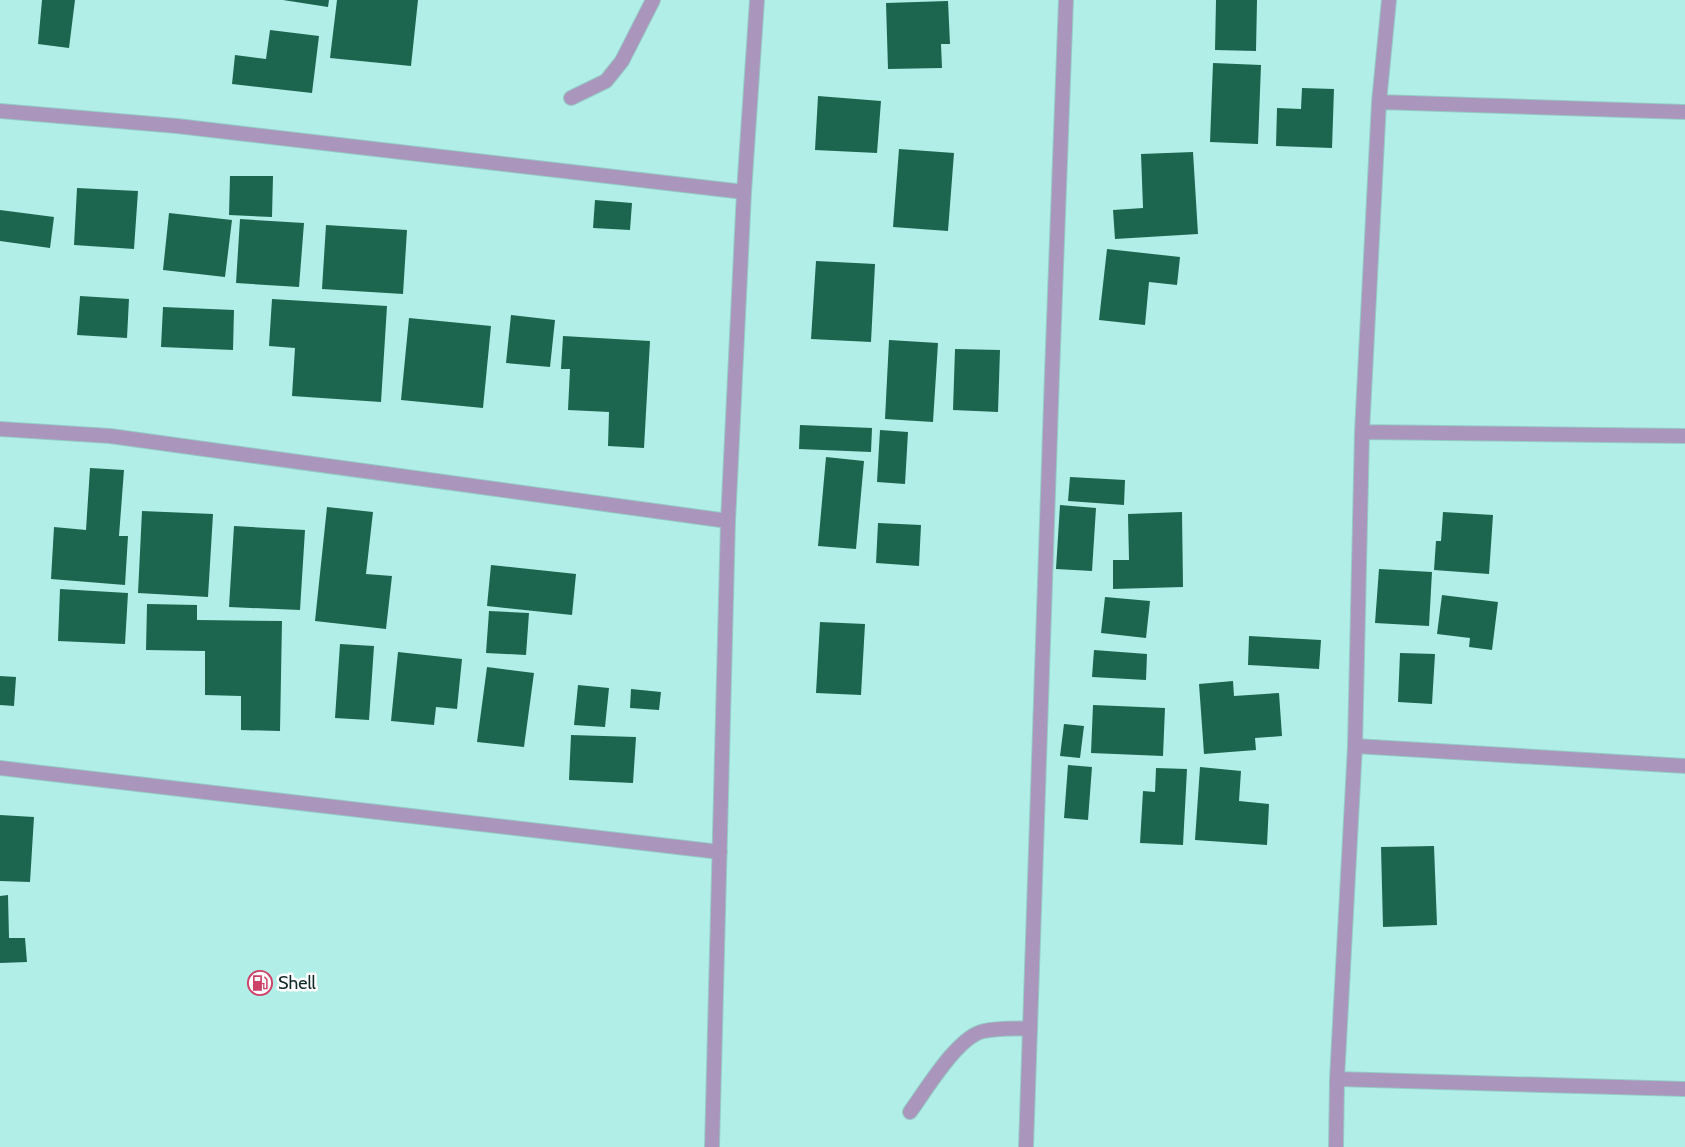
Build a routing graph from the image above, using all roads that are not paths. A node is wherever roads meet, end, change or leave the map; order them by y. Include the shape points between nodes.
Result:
1 (653, 0) edge
2 (756, 0) edge
3 (1066, 0) edge
4 (1389, 0) edge
5 (571, 98) dead end
6 (1379, 102) junction
7 (0, 111) edge
8 (1685, 112) edge
9 (744, 192) junction
10 (0, 429) edge
11 (1362, 432) junction
12 (1685, 436) edge
13 (728, 521) junction
14 (1355, 746) junction
15 (1685, 766) edge
16 (0, 768) edge
17 (720, 852) junction
18 (1030, 1028) junction
19 (1337, 1079) junction
20 (1685, 1089) edge
21 (910, 1112) dead end
22 (712, 1147) edge
23 (1026, 1147) edge
24 (1336, 1147) edge

1 - 5 street via 622,61 606,81
2 - 9 street
3 - 18 street
4 - 6 street
6 - 8 street
6 - 11 street
7 - 9 street via 177,126
9 - 13 street
10 - 13 street via 110,436
11 - 12 street
11 - 14 street
13 - 17 street
14 - 15 street
14 - 19 street
16 - 17 street
17 - 22 street
18 - 21 street via 983,1031 969,1037
18 - 23 street
19 - 20 street
19 - 24 street

